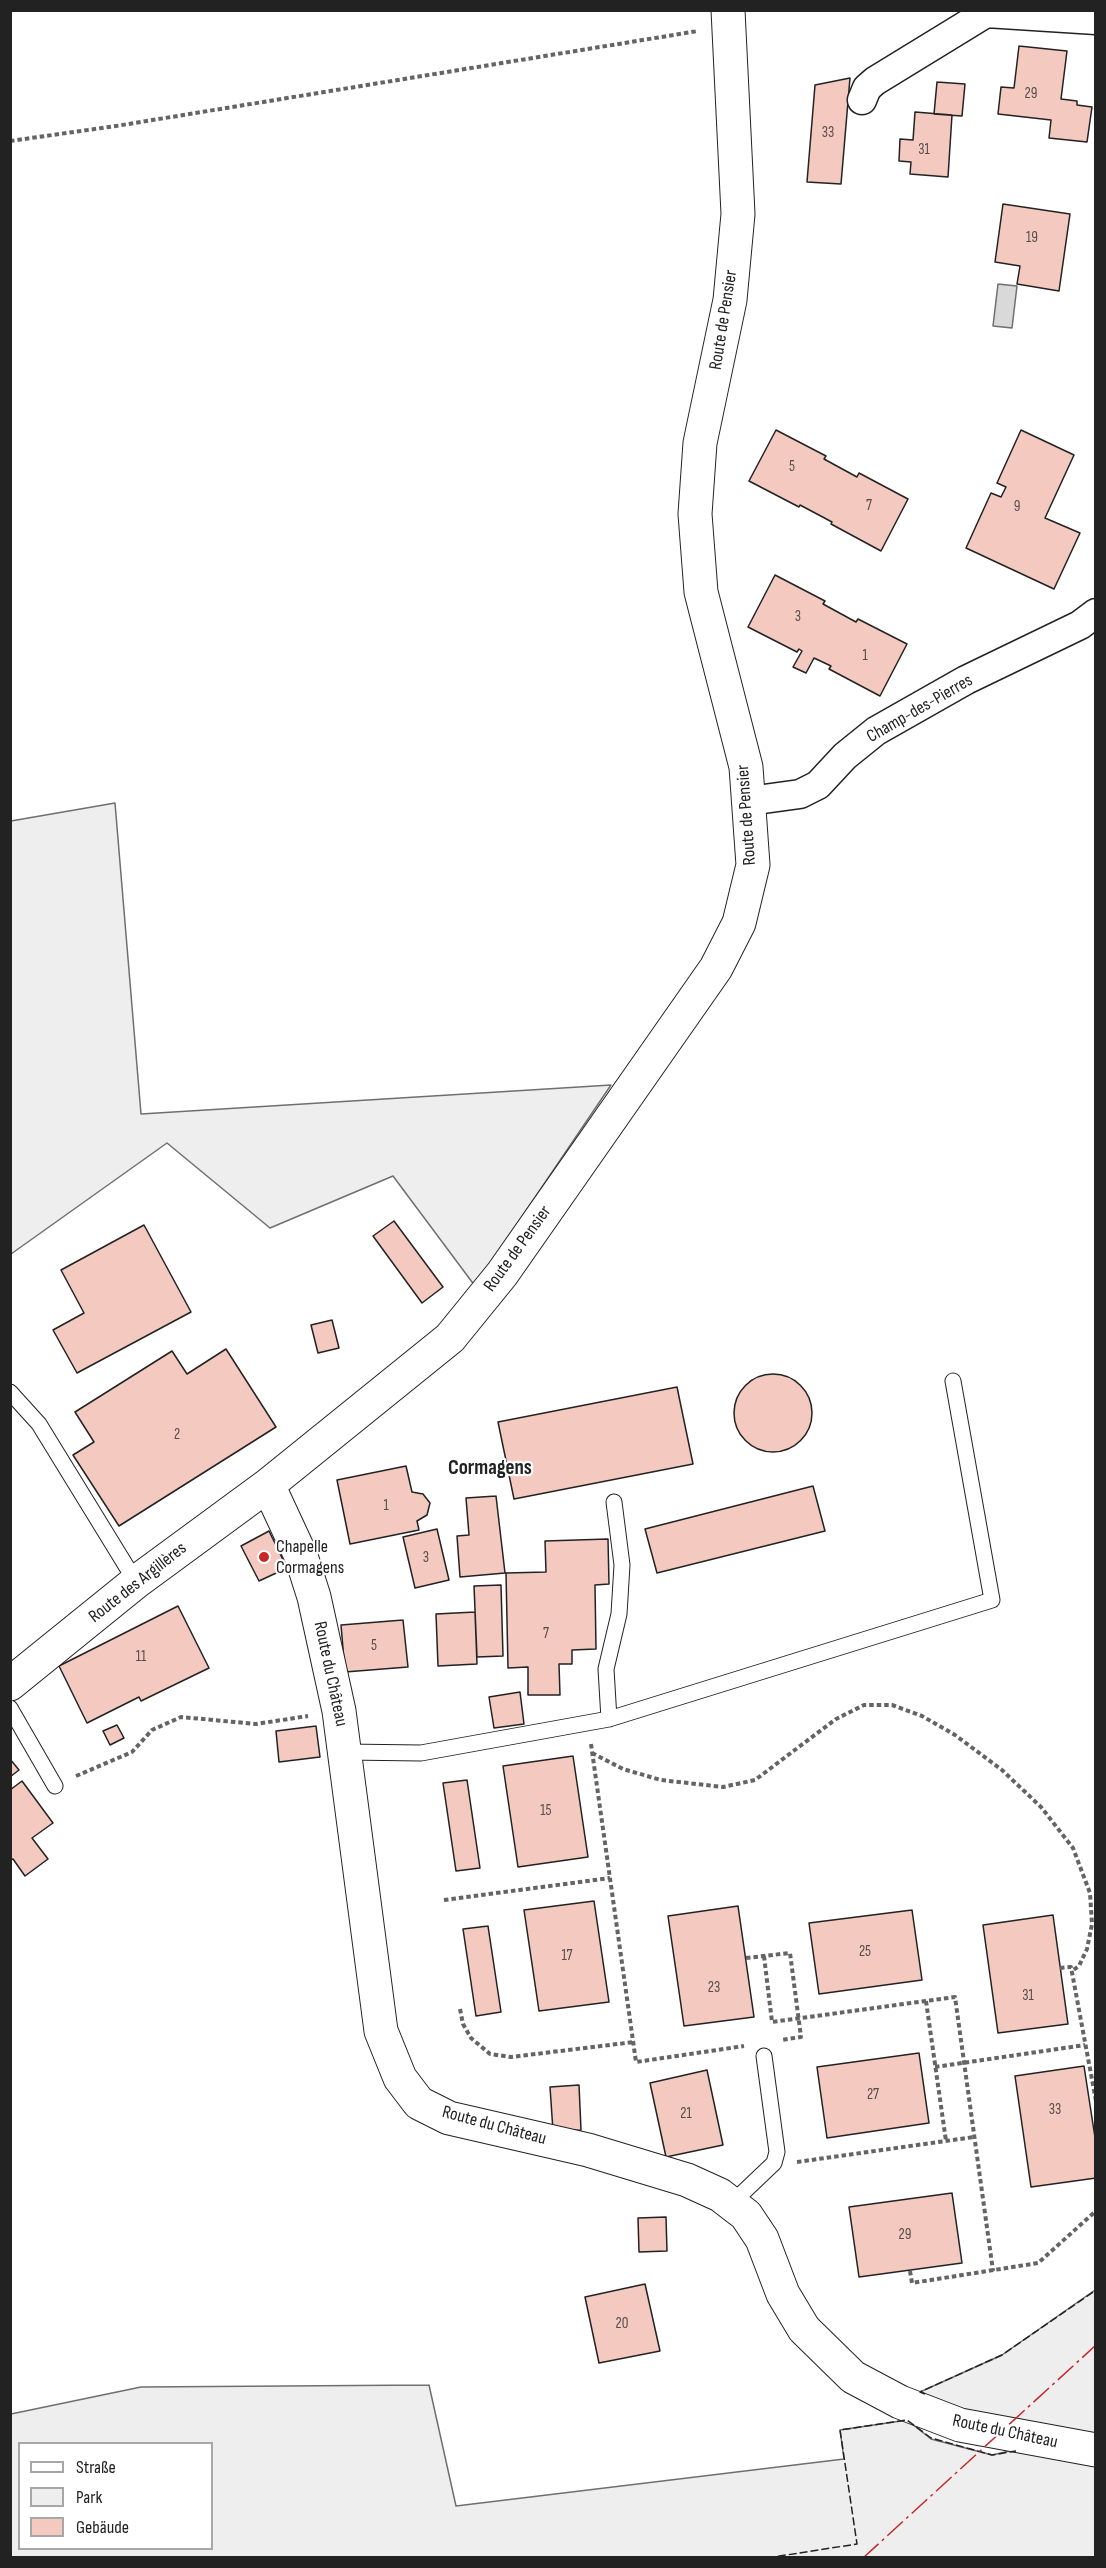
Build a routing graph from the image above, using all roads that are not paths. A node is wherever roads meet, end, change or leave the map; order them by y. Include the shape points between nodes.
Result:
1 (729, 18) edge
2 (1095, 20) edge
3 (862, 100) dead end
4 (1095, 613) edge
5 (749, 801) junction
6 (953, 1381) dead end
7 (10, 1392) edge
8 (268, 1485) junction
9 (614, 1502) dead end
10 (136, 1582) junction
11 (10, 1684) edge
12 (10, 1708) edge
13 (609, 1719) junction
14 (345, 1752) junction
15 (55, 1786) road end
16 (764, 2056) dead end
17 (732, 2203) junction
18 (1095, 2451) edge

1 - 5 street, Route de Pensier via 738,214 730,300 700,442 695,514 701,592 746,767
2 - 3 street via 986,13 875,81
4 - 5 street, Champ-des-Pierres via 1080,625 876,731 818,785 800,794
5 - 8 street, Route de Pensier via 753,865 739,923 716,968 502,1274 450,1338
6 - 13 lane via 992,1600
7 - 10 lane via 39,1424
8 - 10 street, Route des Argillères
8 - 14 street, Route du Château via 301,1556 314,1597
9 - 13 lane via 622,1565 619,1614 606,1669
10 - 11 street, Route des Argillères
12 - 15 lane
13 - 14 lane via 421,1753
14 - 17 street, Route du Château via 381,2031 400,2078 419,2103 449,2118 588,2150 687,2180
16 - 17 lane via 777,2152 774,2163
17 - 18 street, Route du Château via 746,2215 762,2239 783,2294 804,2329 852,2377 900,2402 960,2425

